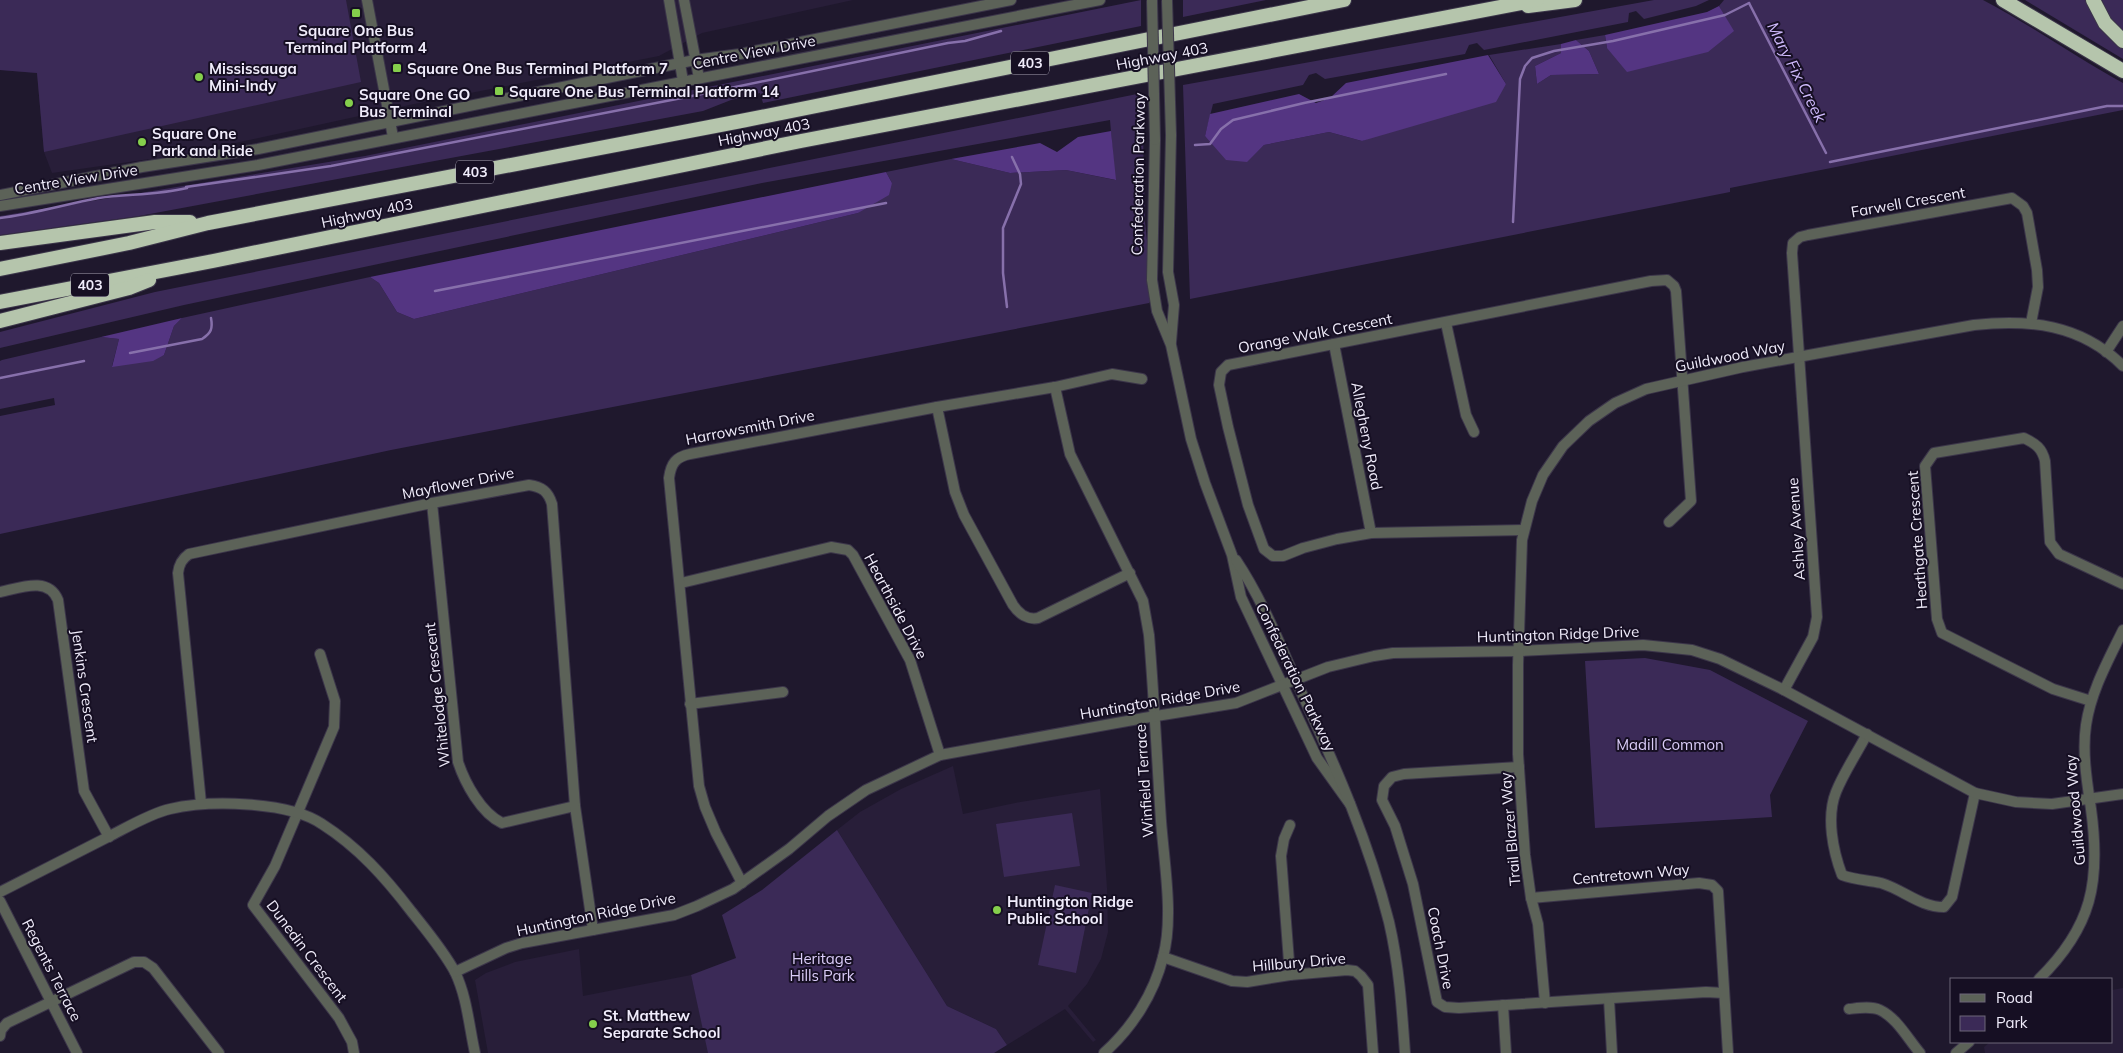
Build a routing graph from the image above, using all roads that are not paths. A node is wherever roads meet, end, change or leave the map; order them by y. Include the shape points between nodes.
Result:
1 (366, 0) edge
2 (669, 0) edge
3 (684, 0) edge
4 (1011, 0) edge
5 (1100, 0) edge
6 (1152, 0) edge
7 (1167, 0) edge
8 (1344, 0) edge
9 (1536, 0) edge
10 (1574, 0) edge
11 (2003, 0) edge
12 (2093, 0) edge
13 (1478, 12) junction
14 (2123, 41) edge
15 (696, 60) junction
16 (680, 64) junction
17 (2123, 71) edge
18 (699, 78) junction
19 (683, 81) junction
20 (389, 121) junction
21 (393, 137) junction
22 (0, 195) edge
23 (0, 206) edge
24 (208, 222) junction
25 (0, 243) edge
26 (180, 268) junction
27 (0, 269) edge
28 (0, 302) edge
29 (0, 321) edge
30 (1446, 323) junction
31 (2031, 323) junction
32 (2123, 326) edge
33 (1334, 344) junction
34 (1171, 345) junction
35 (2106, 352) junction
36 (1799, 358) junction
37 (2123, 366) edge
38 (1142, 379) dead end
39 (1682, 381) junction
40 (1055, 388) junction
41 (937, 407) junction
42 (1474, 432) dead end
43 (432, 503) junction
44 (1669, 522) dead end
45 (1524, 530) junction
46 (1371, 534) junction
47 (1232, 556) junction
48 (1130, 573) junction
49 (681, 583) junction
50 (2123, 584) edge
51 (0, 592) edge
52 (2123, 631) edge
53 (1520, 651) junction
54 (320, 654) dead end
55 (1297, 680) junction
56 (1282, 686) junction
57 (1784, 690) junction
58 (783, 692) dead end
59 (2091, 701) junction
60 (690, 704) junction
61 (1155, 716) junction
62 (1867, 734) junction
63 (940, 755) junction
64 (1519, 767) junction
65 (1975, 793) junction
66 (2123, 794) edge
67 (2089, 799) junction
68 (201, 803) junction
69 (1350, 804) junction
70 (575, 806) junction
71 (299, 814) junction
72 (1290, 825) dead end
73 (109, 837) junction
74 (742, 883) junction
75 (0, 892) edge
76 (1532, 898) junction
77 (0, 901) edge
78 (593, 930) junction
79 (1163, 957) junction
80 (454, 972) junction
81 (1290, 975) junction
82 (2039, 978) edge
83 (1724, 993) junction
84 (1609, 1000) junction
85 (51, 1002) junction
86 (1545, 1003) junction
87 (1503, 1005) junction
88 (1849, 1009) dead end
89 (0, 1036) edge
90 (1968, 1043) edge
91 (1109, 1051) edge
92 (77, 1053) edge
93 (219, 1053) edge
94 (354, 1053) edge
95 (475, 1053) edge
96 (1373, 1053) edge
97 (1405, 1053) edge
98 (1506, 1053) edge
99 (1612, 1053) edge
100 (1728, 1053) edge
101 (1920, 1053) edge
102 (1956, 1053) edge

1 - 20 street
2 - 16 street
3 - 15 street
4 - 15 street, Centre View Drive
5 - 18 street, Centre View Drive
6 - 34 street, Confederation Parkway, bridge via 1155,140 1152,280 1157,311
7 - 34 street, Confederation Parkway, bridge via 1171,135 1168,272 1174,305
8 - 24 highway, Highway 403 / 403 via 741,121
9 - 13 highway, Highway 403 / 403
10 - 13 highway
11 - 17 highway
12 - 14 highway via 2105,23
13 - 26 highway, Highway 403 / 403 via 801,141
15 - 16 street, Centre View Drive
15 - 18 street
16 - 19 street
16 - 20 street, Centre View Drive
18 - 19 street, Centre View Drive
19 - 21 street, Centre View Drive
20 - 21 street
20 - 22 street, Centre View Drive via 268,147 142,167
21 - 23 street, Centre View Drive via 258,165
24 - 25 highway via 155,222
24 - 27 highway, Highway 403 / 403 via 129,243
26 - 28 highway, Highway 403 / 403
26 - 29 highway via 129,288
30 - 33 street, Orange Walk Crescent
30 - 39 street, Orange Walk Crescent via 1667,280 1676,291
30 - 42 street via 1466,415
31 - 35 street, Guildwood Way via 2068,332
31 - 36 street, Guildwood Way via 1974,325
31 - 36 street, Farwell Crescent via 2038,287 2037,270 2028,214 2012,198 1800,237 1793,242
32 - 35 street
33 - 46 street, Allegheny Road
33 - 46 street, Orange Walk Crescent via 1228,365 1221,372 1219,385 1248,505 1264,549 1273,556 1282,556 1303,548
34 - 47 street, Confederation Parkway via 1191,438
35 - 37 street, Guildwood Way
36 - 39 street, Guildwood Way via 1743,366
36 - 57 street, Ashley Avenue via 1816,617 1813,637
38 - 40 street, Harrowsmith Drive via 1112,374
39 - 44 street via 1692,502
39 - 45 street, Guildwood Way via 1646,389 1615,403 1589,421 1563,446 1543,474
40 - 41 street, Harrowsmith Drive
40 - 48 street, Winfield Terrace via 1070,454
41 - 48 street via 955,492 964,515 1021,614 1038,618
41 - 49 street, Harrowsmith Drive via 680,456 674,461 669,478
43 - 68 street, Mayflower Drive via 189,554 181,562 178,573
43 - 70 street, Whitelodge Crescent via 458,762 464,782 492,818 502,823
43 - 70 street, Mayflower Drive via 529,485 544,489 549,494
45 - 46 street, Orange Walk Crescent
45 - 53 street, Guildwood Way
47 - 55 street, Confederation Parkway via 1253,586
47 - 56 street, Confederation Parkway via 1241,597
48 - 61 street, Winfield Terrace via 1147,616
49 - 60 street, Harrowsmith Drive
49 - 63 street, Hearthside Drive via 831,547 848,550 910,660
50 - 59 street, Heathgate Crescent via 2059,554 2050,542 2045,461 2043,451 2036,444 2024,438 1934,454 1928,459 1925,466 1937,619 1942,633 2054,690
51 - 73 street, Jenkins Crescent via 45,585 55,593 84,791
52 - 59 street, Guildwood Way
53 - 55 street, Huntington Ridge Drive via 1374,656 1328,667
53 - 57 street, Huntington Ridge Drive via 1643,645 1692,650 1720,659
53 - 64 street, Trail Blazer Way
54 - 71 street via 335,701 334,727
55 - 56 street, Huntington Ridge Drive
55 - 69 street, Confederation Parkway
56 - 61 street, Huntington Ridge Drive via 1236,704
56 - 69 street, Confederation Parkway via 1316,758
57 - 62 street, Huntington Ridge Drive
58 - 60 street
59 - 67 street, Guildwood Way via 2084,753
60 - 74 street, Harrowsmith Drive via 696,769 705,807
61 - 63 street, Huntington Ridge Drive
61 - 79 street, Winfield Terrace via 1167,896
62 - 65 street, Huntington Ridge Drive
62 - 65 street via 1836,793 1832,813 1834,855 1842,875 1896,888 1930,907 1944,907 1952,897
63 - 74 street, Huntington Ridge Drive via 866,790
64 - 76 street, Trail Blazer Way via 1525,855
64 - 87 street, Coach Drive via 1404,774 1392,777 1384,786 1382,800 1395,826 1413,884 1437,1002 1445,1007
65 - 67 street, Huntington Ridge Drive via 2016,802 2052,804
66 - 67 street, Huntington Ridge Drive
67 - 82 street, Guildwood Way via 2095,866 2086,912 2070,944
68 - 71 street via 263,806
68 - 73 street via 168,809
69 - 97 street, Confederation Parkway via 1389,923 1400,983
70 - 78 street, Mayflower Drive
71 - 80 street via 321,822 365,857 398,894
71 - 94 street, Dunedin Crescent via 275,866 252,905 339,1018
72 - 81 street via 1282,856
73 - 75 street
74 - 78 street, Huntington Ridge Drive via 713,899 674,914
76 - 83 street, Centretown Way via 1699,883 1712,885 1718,890
76 - 86 street, Trail Blazer Way via 1538,924
77 - 85 street, Regents Terrace
78 - 80 street, Huntington Ridge Drive via 522,943
79 - 81 street, Hillbury Drive via 1232,980 1247,982
79 - 91 street, Winfield Terrace via 1140,1012
80 - 95 street via 463,995
81 - 96 street, Hillbury Drive via 1347,970 1361,976 1368,985
83 - 84 street, Coach Drive
83 - 100 street, Centretown Way
84 - 86 street, Coach Drive
84 - 99 street
85 - 89 street via 7,1023
85 - 92 street, Regents Terrace
85 - 93 street via 134,962 144,962 154,968
86 - 87 street, Coach Drive
87 - 98 street
88 - 101 street via 1879,1010 1892,1018
90 - 102 street

